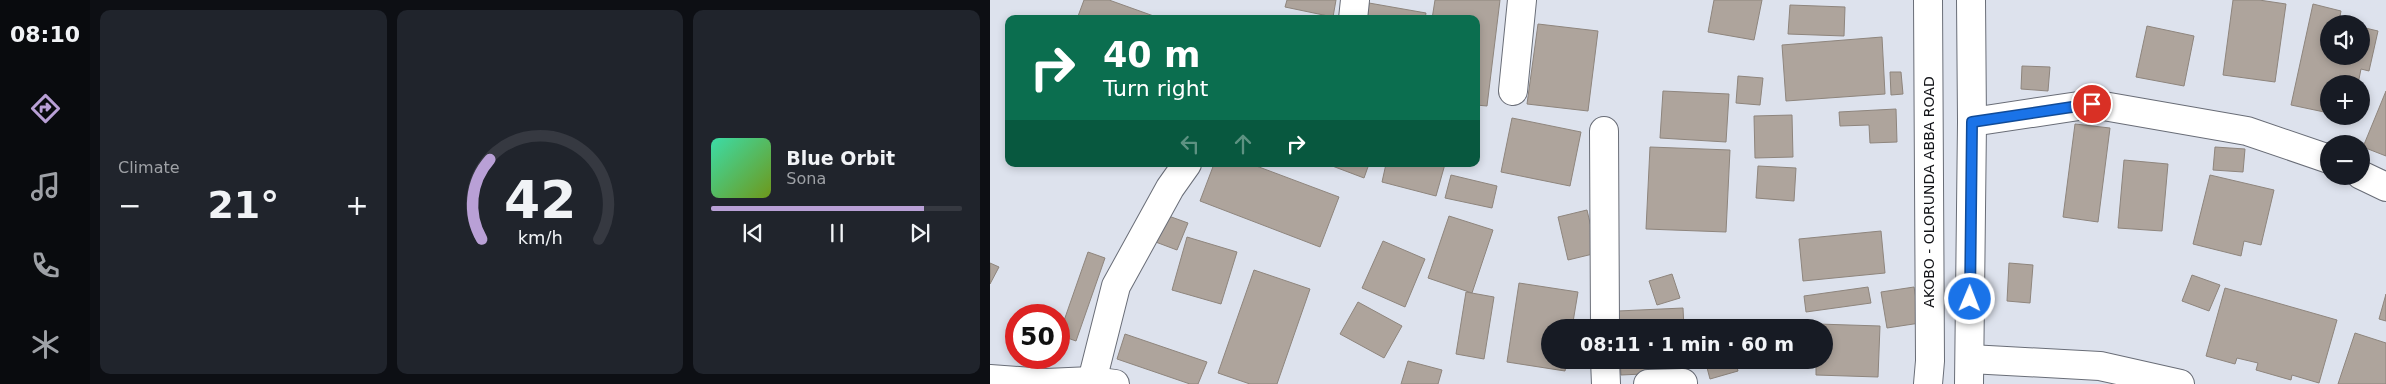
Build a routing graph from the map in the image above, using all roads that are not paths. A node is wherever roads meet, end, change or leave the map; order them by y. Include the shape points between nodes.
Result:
1 (1356, 0) edge
2 (1522, 0) edge
3 (1928, 0) edge
4 (1971, 0) edge
5 (1354, 15) edge
6 (1513, 91) dead end
7 (1972, 122) junction
8 (1604, 131) dead end
9 (2320, 156) edge
10 (1185, 167) edge
11 (2370, 179) edge
12 (2386, 187) edge
13 (1605, 319) edge
14 (1606, 369) edge
15 (1969, 371) edge
16 (990, 379) edge
17 (1103, 382) edge
18 (1046, 383) edge
19 (1683, 383) edge
20 (1606, 384) edge
21 (1648, 384) edge
22 (1928, 384) edge
23 (2180, 384) edge

1 - 5 street
2 - 6 street
3 - 22 street, AKOBO - OLORUNDA ABBA ROAD
4 - 7 street
7 - 9 street via 2092,104 2247,130
7 - 15 street
8 - 13 street
10 - 17 street via 1116,286
11 - 12 street
14 - 20 street
15 - 23 street via 2100,366
16 - 18 street
17 - 18 street
19 - 21 street

